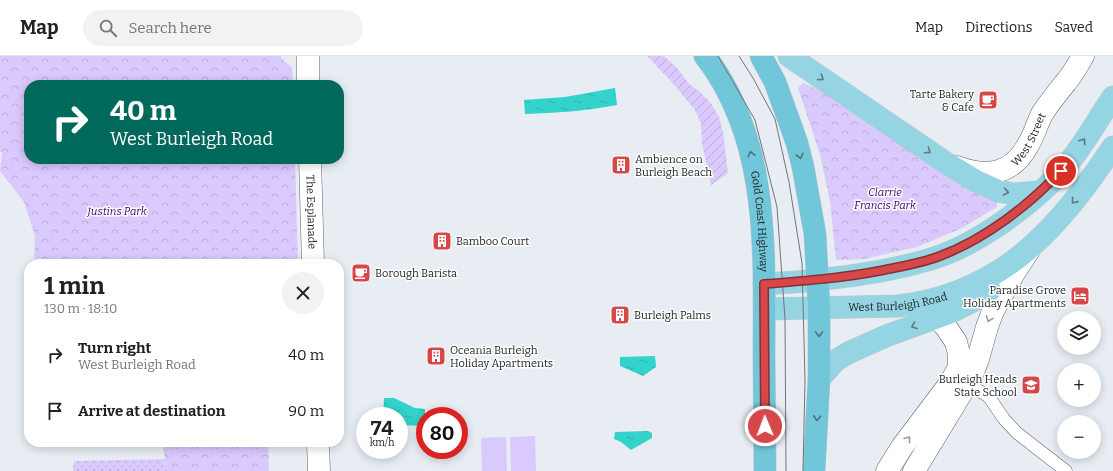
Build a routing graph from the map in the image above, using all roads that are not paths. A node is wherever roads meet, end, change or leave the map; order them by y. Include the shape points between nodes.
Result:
1 (307, 56) edge
2 (761, 56) edge
3 (789, 56) edge
4 (1083, 56) edge
5 (705, 58) edge
6 (308, 80) edge
7 (1113, 98) edge
8 (1113, 147) edge
9 (946, 163) junction
10 (310, 164) edge
11 (1040, 192) junction
12 (1028, 250) junction
13 (313, 259) edge
14 (817, 281) junction
15 (764, 284) junction
16 (819, 308) junction
17 (765, 309) junction
18 (930, 310) junction
19 (819, 379) junction
20 (961, 379) junction
21 (318, 447) edge
22 (319, 471) edge
23 (766, 471) edge
24 (814, 471) edge
25 (887, 471) edge
26 (914, 471) edge
27 (1066, 471) edge

1 - 6 street
2 -> 14 highway via 782,100 803,167 815,234
3 -> 9 main road
4 - 9 street, West Street via 1043,113 1025,151 1013,164 997,172 982,174
15 -> 5 highway, Gold Coast Highway via 760,209 752,156 743,126 725,85
11 -> 7 main road via 1061,171
8 -> 12 main road via 1072,204
9 -> 11 main road via 998,191 1020,194
10 - 13 street, The Esplanade
11 - 14 main road via 998,225 941,256 903,267
12 - 18 main road via 987,292 962,308
12 -> 20 street via 993,311 978,359
14 - 15 main road
14 - 16 highway
15 - 17 highway, Gold Coast Highway
16 - 17 main road, West Burleigh Road
16 - 18 main road, West Burleigh Road via 898,306
16 -> 19 highway
17 - 23 highway, Gold Coast Highway
18 -> 19 main road via 886,336 835,361
18 - 20 street via 952,334 958,349
19 -> 24 highway
25 -> 20 street via 940,397
20 - 26 street
20 - 27 lane via 989,397 1014,430
21 - 22 street

